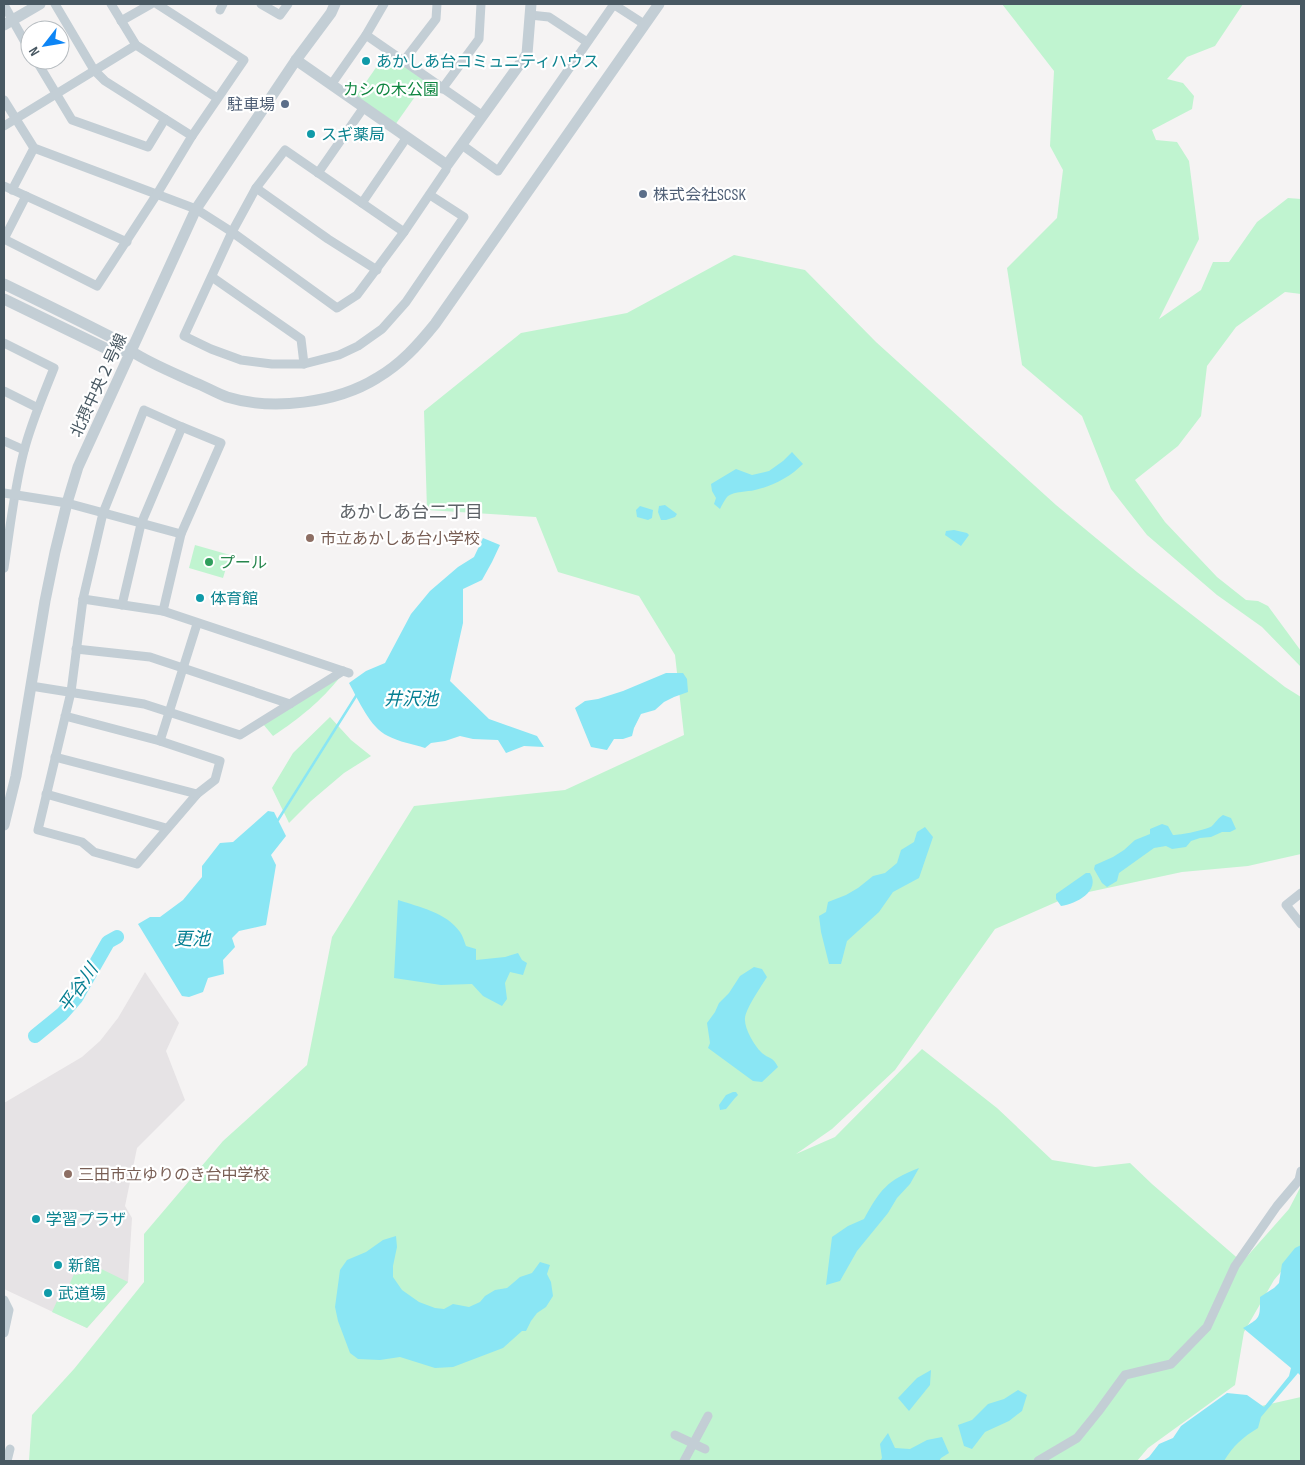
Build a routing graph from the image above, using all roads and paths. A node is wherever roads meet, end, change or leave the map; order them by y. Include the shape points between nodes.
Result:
1 (40, 4) edge
2 (55, 4) edge
3 (111, 4) edge
4 (151, 4) edge
5 (157, 4) edge
6 (262, 4) edge
7 (288, 4) edge
8 (335, 4) edge
9 (384, 4) edge
10 (437, 4) edge
11 (481, 4) edge
12 (613, 4) edge
13 (659, 4) edge
14 (4, 5) edge
15 (531, 9) edge
16 (121, 21) junction
17 (8, 23) edge
18 (644, 24) junction
19 (366, 36) junction
20 (20, 38) edge
21 (587, 42) junction
22 (136, 45) junction
23 (296, 60) junction
24 (403, 62) junction
25 (42, 70) edge
26 (94, 70) junction
27 (331, 85) junction
28 (442, 89) junction
29 (56, 94) junction
30 (217, 98) junction
31 (4, 100) edge
32 (364, 107) junction
33 (483, 116) junction
34 (15, 118) junction
35 (164, 119) junction
36 (4, 126) edge
37 (192, 136) junction
38 (407, 137) junction
39 (462, 145) junction
40 (34, 148) junction
41 (447, 165) junction
42 (318, 173) junction
43 (8, 188) edge
44 (256, 188) junction
45 (157, 194) junction
46 (430, 195) junction
47 (26, 196) junction
48 (362, 203) junction
49 (196, 209) junction
50 (232, 232) junction
51 (404, 232) junction
52 (4, 239) edge
53 (127, 242) junction
54 (376, 270) junction
55 (212, 277) junction
56 (4, 284) edge
57 (4, 299) edge
58 (4, 343) edge
59 (130, 351) junction
60 (304, 364) junction
61 (4, 391) edge
62 (38, 408) junction
63 (182, 427) junction
64 (4, 441) edge
65 (24, 450) junction
66 (4, 493) edge
67 (14, 496) junction
68 (67, 503) junction
69 (103, 513) junction
70 (141, 524) junction
71 (181, 534) junction
72 (6, 543) edge
73 (4, 568) edge
74 (83, 599) junction
75 (122, 604) junction
76 (163, 611) junction
77 (197, 624) junction
78 (76, 648) junction
79 (183, 668) junction
80 (31, 686) junction
81 (70, 692) junction
82 (290, 704) junction
83 (169, 713) junction
84 (65, 716) junction
85 (160, 741) junction
86 (55, 757) junction
87 (46, 794) junction
88 (197, 794) junction
89 (4, 825) edge
90 (166, 828) junction
91 (1301, 892) edge
92 (1301, 924) edge
93 (1301, 1171) edge
94 (4, 1300) edge
95 (4, 1333) edge
96 (708, 1416) dead end
97 (675, 1435) dead end
98 (694, 1443) junction
99 (705, 1449) dead end
100 (10, 1450) dead end
101 (7, 1461) edge
102 (684, 1461) edge
103 (1038, 1461) edge

1 - 17 street
2 - 26 street
3 - 16 street
4 - 16 street
5 - 30 street via 244,60
6 - 7 street via 280,16
8 - 23 street, 北摂中央２号線
9 - 19 street
10 - 24 street via 436,19
11 - 28 street via 479,39
12 - 18 street
12 - 21 street
13 - 18 street
14 - 17 street
15 - 21 street
15 - 33 street via 528,54
16 - 22 street
17 - 20 street
18 - 59 street via 435,324 409,354 376,379 320,400 274,404 227,397
19 - 24 street
19 - 27 street
21 - 39 street via 498,170
22 - 26 street
22 - 30 street
23 - 27 street
23 - 49 street, 北摂中央２号線
24 - 28 street
25 - 29 street
26 - 29 street
26 - 35 street via 105,81
27 - 32 street
28 - 33 street
29 - 34 street
29 - 35 street via 72,120 148,147
30 - 37 street
31 - 34 street
32 - 38 street
32 - 42 street
33 - 39 street
34 - 36 street
34 - 40 street
35 - 37 street
37 - 45 street
38 - 41 street
38 - 48 street
39 - 41 street
40 - 43 street
40 - 45 street
41 - 46 street
42 - 44 street via 285,150
42 - 48 street
43 - 47 street
44 - 50 street
44 - 54 street
45 - 49 street
45 - 53 street
46 - 51 street
46 - 60 street via 464,217 406,302 382,329 358,346 339,355
47 - 52 street
47 - 53 street
48 - 51 street
49 - 50 street
49 - 59 street, 北摂中央２号線
50 - 54 street via 337,308 357,295
50 - 55 street
51 - 54 street
52 - 53 street via 97,286
55 - 60 street via 301,339
55 - 60 street via 184,336 241,360
56 - 59 street via 111,337
57 - 59 street via 107,349
58 - 62 street via 54,368
59 - 68 street, 北摂中央２号線 via 78,467
61 - 62 street
62 - 65 street
63 - 69 street via 144,410
63 - 70 street
63 - 71 street via 221,443
64 - 65 street
65 - 67 street
66 - 67 street
67 - 68 street
67 - 72 street
68 - 69 street
68 - 80 street, 北摂中央２号線 via 45,601
69 - 70 street
69 - 74 street
70 - 71 street
70 - 75 street
71 - 76 street
72 - 73 street
74 - 75 street
74 - 78 street
75 - 76 street
76 - 77 street
77 - 79 street
77 - 82 street via 346,672
78 - 79 street via 150,657
78 - 81 street
79 - 82 street
79 - 83 street
80 - 81 street
80 - 89 street, 北摂中央２号線
81 - 83 street via 144,704
81 - 84 street
82 - 83 street via 240,734
83 - 85 street
84 - 85 street
84 - 86 street
85 - 88 street via 220,761 215,780
86 - 87 street
86 - 88 street
87 - 90 street
87 - 90 street via 38,830 82,842 94,852 137,864
88 - 90 street
91 - 92 street via 1286,905
93 - 103 street via 1299,1180 1235,1266 1206,1327 1171,1364 1125,1375 1077,1438
94 - 95 street via 9,1310
96 - 98 street
97 - 98 street
98 - 99 street
98 - 102 street
100 - 101 street

